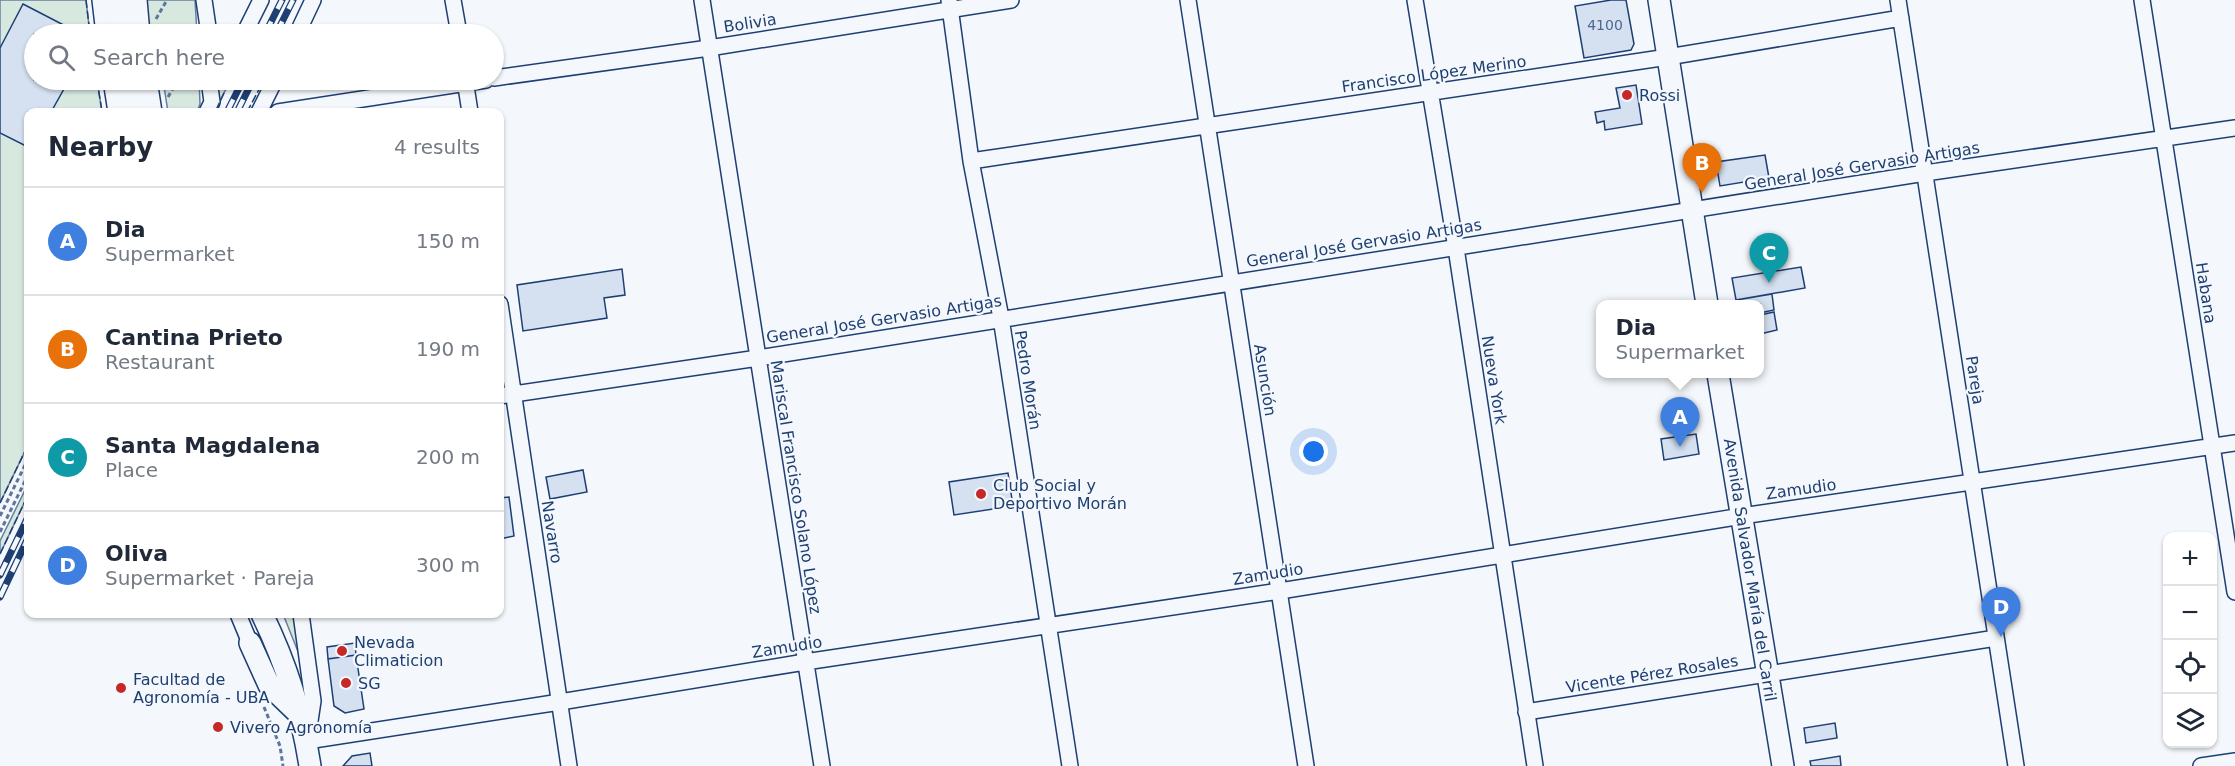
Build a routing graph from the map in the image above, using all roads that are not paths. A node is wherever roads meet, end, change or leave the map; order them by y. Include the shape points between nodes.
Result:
1 (100, 0) edge
2 (116, 0) edge
3 (136, 0) edge
4 (204, 0) edge
5 (261, 0) edge
6 (313, 0) edge
7 (453, 0) edge
8 (702, 0) edge
9 (1011, 0) edge
10 (1188, 0) edge
11 (1415, 0) edge
12 (1659, 0) edge
13 (1898, 0) edge
14 (2142, 0) edge
15 (950, 5) edge
16 (1901, 18) junction
17 (103, 24) edge
18 (118, 24) edge
19 (138, 24) edge
20 (207, 24) edge
21 (249, 24) edge
22 (302, 24) edge
23 (457, 24) edge
24 (710, 48) junction
25 (1668, 57) junction
26 (504, 77) edge
27 (113, 90) edge
28 (127, 90) edge
29 (148, 90) edge
30 (210, 90) edge
31 (270, 90) edge
32 (411, 90) edge
33 (467, 90) edge
34 (1431, 93) junction
35 (115, 108) edge
36 (129, 108) edge
37 (150, 108) edge
38 (209, 108) edge
39 (262, 108) edge
40 (302, 108) edge
41 (469, 108) edge
42 (1208, 125) junction
43 (2235, 128) edge
44 (2164, 139) junction
45 (971, 161) junction
46 (1925, 173) junction
47 (1691, 211) junction
48 (1456, 248) junction
49 (1232, 282) junction
50 (1706, 300) edge
51 (1000, 318) junction
52 (758, 358) junction
53 (504, 365) edge
54 (1719, 378) edge
55 (506, 395) edge
56 (2235, 443) edge
57 (2212, 447) junction
58 (1972, 483) junction
59 (1742, 516) junction
60 (1503, 553) junction
61 (1280, 591) junction
62 (2235, 592) edge
63 (240, 618) edge
64 (264, 618) edge
65 (302, 618) edge
66 (1048, 626) junction
67 (1996, 638) junction
68 (250, 643) joint
69 (805, 662) junction
70 (1768, 675) junction
71 (560, 702) junction
72 (1526, 712) junction
73 (299, 714) junction
74 (307, 741) junction
75 (2235, 761) edge
76 (310, 766) edge
77 (569, 766) edge
78 (822, 766) edge
79 (1070, 766) edge
80 (1306, 766) edge
81 (1535, 766) edge
82 (1783, 766) edge
83 (2016, 766) edge
84 (2201, 766) edge

1 - 17 street
2 - 18 main road
3 - 19 main road
4 - 20 street
5 - 21 street
6 - 22 street
7 - 23 street
8 - 24 street, Mariscal Francisco Solano López
9 - 15 street, Bolivia
10 - 42 street, Asunción
11 - 34 street, Nueva York
12 - 25 main road
13 - 16 street, Pareja
14 - 44 street, Habana
15 - 24 street, Bolivia
15 - 45 street, Pedro Morán
16 - 25 street, Francisco López Merino
16 - 46 street, Pareja
24 - 26 street, Bolivia
24 - 52 street, Mariscal Francisco Solano López
25 - 34 street, Francisco López Merino
25 - 47 main road
27 - 35 street
28 - 36 main road
29 - 37 main road
30 - 38 street
31 - 39 street
32 - 40 street
33 - 41 street
34 - 42 street, Francisco López Merino
34 - 48 street, Nueva York
42 - 45 street, Francisco López Merino
42 - 49 street, Asunción
43 - 44 street, General José Gervasio Artigas
44 - 46 street, General José Gervasio Artigas
44 - 57 street, Habana
45 - 51 street, Pedro Morán
46 - 47 street, General José Gervasio Artigas
46 - 58 street, Pareja
47 - 48 street, General José Gervasio Artigas
47 - 50 main road
48 - 49 street, General José Gervasio Artigas
48 - 60 street, Nueva York
49 - 51 street, General José Gervasio Artigas
49 - 61 street, Asunción
51 - 52 street, General José Gervasio Artigas
51 - 66 street, Pedro Morán
52 - 55 street, General José Gervasio Artigas
52 - 69 street, Mariscal Francisco Solano López
53 - 55 street, Navarro
54 - 59 main road, Avenida Salvador María del Carril
55 - 71 street, Navarro
56 - 57 street, Zamudio
57 - 58 street, Zamudio
57 - 62 street, Habana
58 - 59 street, Zamudio
58 - 67 street, Pareja
59 - 60 street, Zamudio
59 - 70 main road, Avenida Salvador María del Carril
60 - 61 street, Zamudio
60 - 72 street, Nueva York
61 - 66 street, Zamudio
61 - 80 street, Asunción
63 - 68 street
64 - 73 main road
65 - 74 street via 313,701
66 - 69 street, Zamudio
66 - 79 street, Pedro Morán
67 - 70 street, Vicente Pérez Rosales
67 - 83 street, Pareja
68 - 73 main road via 269,685
69 - 71 street, Zamudio
69 - 78 street, Mariscal Francisco Solano López
70 - 72 street, Vicente Pérez Rosales
70 - 82 main road, Avenida Salvador María del Carril
71 - 74 street, Zamudio
71 - 77 street, Navarro
72 - 81 street, Nueva York
73 - 74 main road
74 - 76 main road
75 - 84 street

